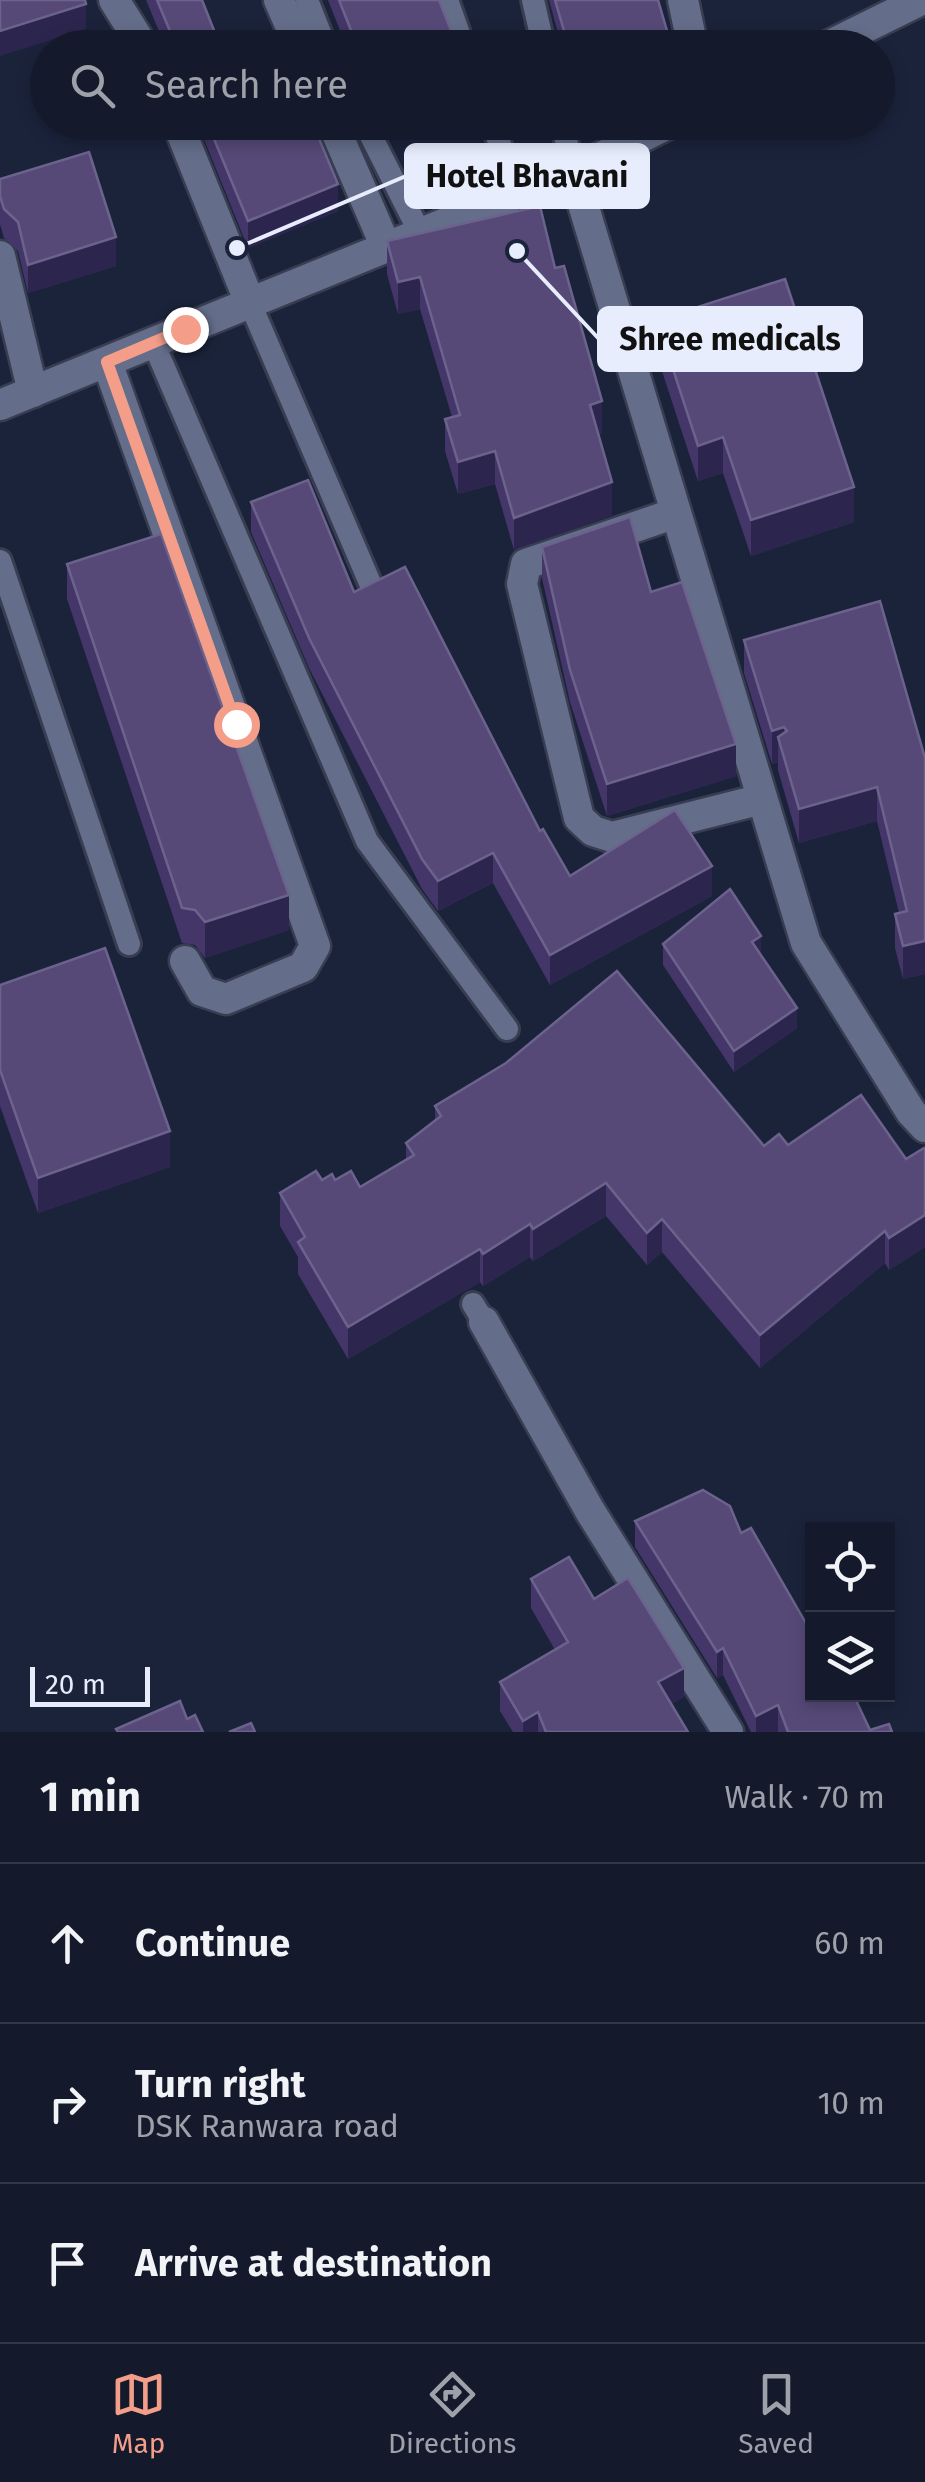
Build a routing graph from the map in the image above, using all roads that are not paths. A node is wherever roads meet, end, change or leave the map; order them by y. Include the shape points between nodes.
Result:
1 (114, 0) edge
2 (279, 0) edge
3 (308, 0) edge
4 (447, 0) edge
5 (534, 0) edge
6 (683, 0) edge
7 (921, 0) edge
8 (133, 30) edge
9 (292, 30) edge
10 (319, 30) edge
11 (458, 30) edge
12 (540, 30) edge
13 (689, 30) edge
14 (860, 30) edge
15 (184, 140) edge
16 (340, 140) edge
17 (373, 140) edge
18 (498, 140) edge
19 (566, 140) edge
20 (636, 140) edge
21 (573, 171) junction
22 (517, 194) junction
23 (420, 234) junction
24 (386, 248) junction
25 (0, 256) edge
26 (250, 303) junction
27 (153, 342) junction
28 (107, 362) junction
29 (32, 392) junction
30 (0, 406) edge
31 (676, 513) junction
32 (170, 540) junction
33 (134, 553) edge
34 (0, 560) edge
35 (374, 590) edge
36 (762, 799) junction
37 (129, 944) dead end
38 (185, 961) dead end
39 (506, 1029) dead end
40 (925, 1126) edge
41 (478, 1312) dead end
42 (728, 1732) edge

1 - 8 street
2 - 9 street
3 - 10 lane
4 - 11 lane
5 - 12 lane
6 - 13 street
7 - 14 street
15 - 26 street
16 - 24 street
17 - 23 lane
18 - 22 lane
19 - 21 lane
20 - 21 street
21 - 22 street
21 - 31 street
22 - 23 street
23 - 24 street
24 - 26 street
25 - 29 street
26 - 27 street
26 - 35 lane
27 - 28 street
27 - 39 lane via 367,841
28 - 29 street
28 - 32 street
29 - 30 street
31 - 36 street
31 - 36 street via 526,564 522,584 580,818 612,837
32 - 33 street
32 - 38 street via 314,946 302,967 226,999 202,991
34 - 37 lane
36 - 40 street via 806,943
41 - 42 street via 590,1511

